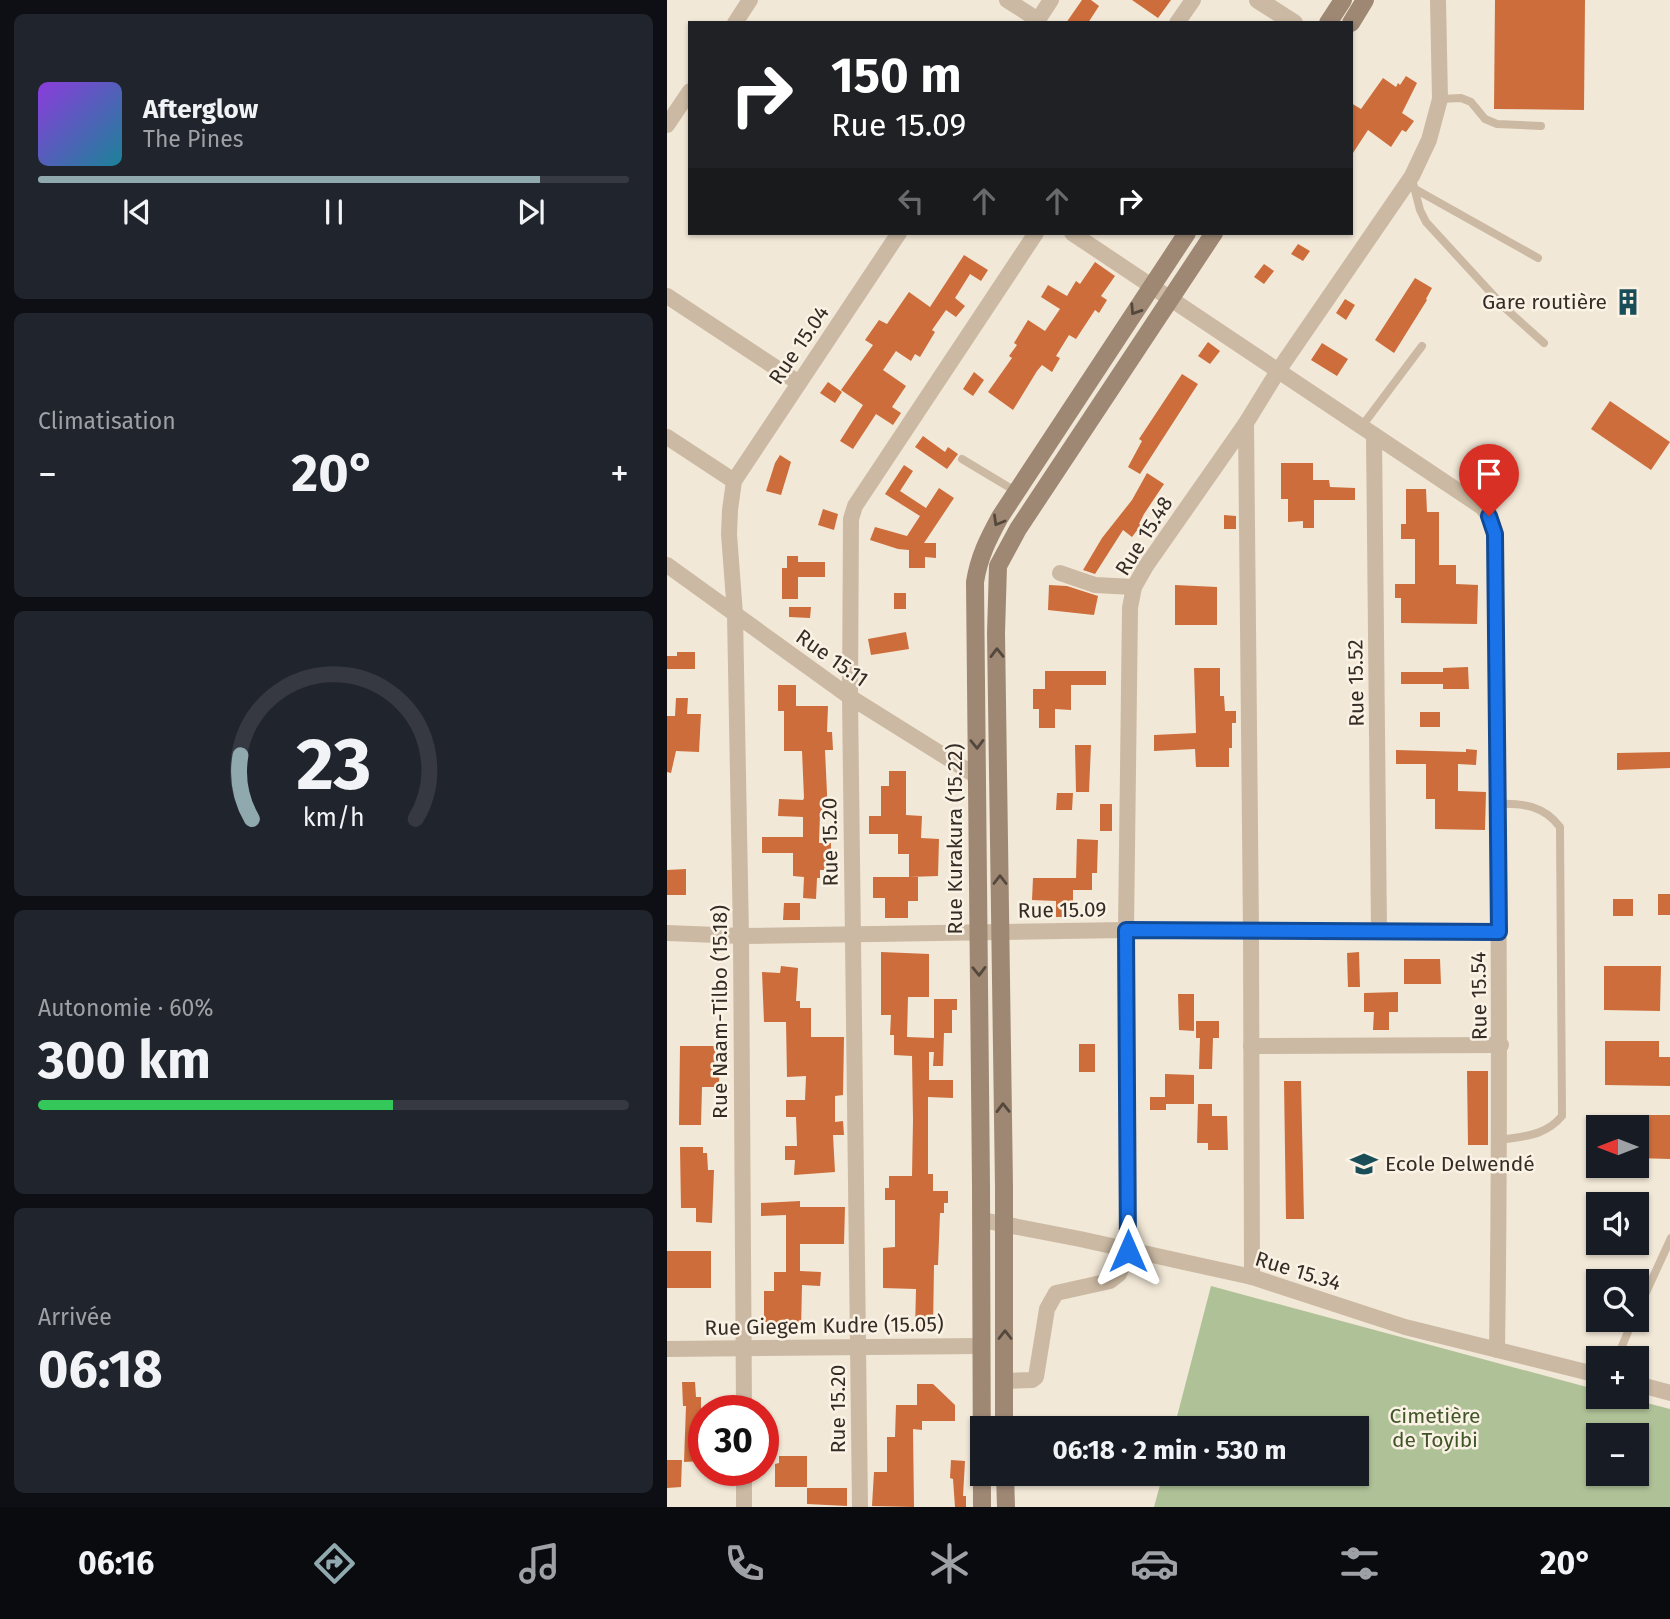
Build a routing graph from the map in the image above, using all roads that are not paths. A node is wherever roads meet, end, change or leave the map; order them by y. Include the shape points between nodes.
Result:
1 (750, 0) edge
2 (1007, 0) edge
3 (1051, 0) edge
4 (1193, 0) edge
5 (1258, 0) edge
6 (1343, 0) edge
7 (1365, 0) edge
8 (1438, 0) edge
9 (736, 21) edge
10 (1036, 21) edge
11 (1038, 21) edge
12 (1178, 21) edge
13 (1291, 21) edge
14 (1329, 21) edge
15 (1352, 21) edge
16 (688, 94) edge
17 (1440, 99) junction
18 (667, 125) edge
19 (1541, 126) dead end
20 (1413, 183) junction
21 (898, 235) edge
22 (1035, 235) edge
23 (1075, 235) edge
24 (1186, 235) edge
25 (1213, 235) edge
26 (1538, 258) dead end
27 (1152, 285) junction
28 (667, 296) edge
29 (1170, 298) junction
30 (1544, 342) dead end
31 (1422, 346) dead end
32 (1278, 370) junction
33 (799, 383) junction
34 (1246, 423) junction
35 (1368, 430) junction
36 (667, 437) edge
37 (962, 459) dead end
38 (734, 481) junction
39 (1017, 492) junction
40 (667, 565) edge
41 (1060, 573) dead end
42 (1134, 587) junction
43 (735, 614) junction
44 (850, 697) junction
45 (978, 777) junction
46 (1498, 804) junction
47 (1126, 930) junction
48 (1251, 931) junction
49 (1379, 931) junction
50 (1000, 932) junction
51 (1499, 932) junction
52 (667, 933) edge
53 (978, 933) junction
54 (852, 935) junction
55 (741, 936) junction
56 (1501, 1045) junction
57 (1251, 1046) junction
58 (1500, 1140) junction
59 (982, 1220) junction
60 (1004, 1224) junction
61 (1670, 1238) edge
62 (1128, 1251) junction
63 (1252, 1278) junction
64 (1649, 1285) edge
65 (981, 1346) junction
66 (858, 1348) junction
67 (667, 1349) edge
68 (743, 1349) junction
69 (1497, 1350) junction
70 (1586, 1372) edge
71 (1004, 1381) junction
72 (1649, 1387) edge
73 (1670, 1392) edge
74 (744, 1395) edge
75 (1004, 1416) edge
76 (744, 1486) edge
77 (1006, 1486) edge
78 (744, 1507) edge
79 (859, 1507) edge
80 (982, 1507) edge
81 (1007, 1507) edge

1 - 9 street
2 - 10 street
3 - 11 street
4 - 12 street
5 - 13 street
6 - 14 main road
7 - 15 main road
8 - 17 street, Rue 15.48
16 - 18 street
17 - 19 lane via 1471,102 1485,120 1497,124
17 - 20 street, Rue 15.48
20 - 26 lane
20 - 30 lane via 1426,222 1505,308
20 - 32 street, Rue 15.48
21 - 33 street, Rue 15.04
22 - 44 street, Rue 15.20 via 855,506 850,533
23 - 27 street
24 - 27 main road, Rue Kurakura (15.22)
25 - 29 main road, Rue Kurakura (15.22)
27 - 29 street
27 -> 39 main road, Rue Kurakura (15.22)
28 - 33 street
29 - 32 street
50 -> 29 main road, Rue Kurakura (15.22) via 998,566
31 - 35 lane
32 - 34 street, Rue 15.48
32 - 35 street
33 - 38 street, Rue 15.04
34 - 42 street, Rue 15.48
34 - 48 street
35 - 46 street, Rue 15.54 via 1489,516 1495,534
35 - 49 street, Rue 15.52
36 - 38 street
37 - 39 lane
38 - 43 street, Rue Naam-Tilbo (15.18) via 729,534
39 -> 45 main road, Rue Kurakura (15.22) via 982,549 975,582
40 - 43 street, Rue 15.11
41 - 42 street via 1095,584
42 - 47 street, Rue 15.48 via 1130,608
43 - 44 street, Rue 15.11
43 - 55 street, Rue Naam-Tilbo (15.18)
44 - 45 street, Rue 15.11
44 - 54 street, Rue 15.20
45 - 53 main road, Rue Kurakura (15.22)
46 - 51 street, Rue 15.54
46 - 58 lane via 1538,807 1560,827 1562,1116 1552,1128
47 - 48 street, Rue 15.09
47 - 50 street, Rue 15.09
47 - 62 street, Rue 15.48
48 - 49 street, Rue 15.09
48 - 57 street
49 - 51 street, Rue 15.09
50 - 53 street, Rue 15.09
60 -> 50 main road, Rue Kurakura (15.22)
51 - 56 street, Rue 15.54
52 - 55 street, Rue 15.09
53 - 54 street, Rue 15.09
53 -> 59 main road, Rue Kurakura (15.22)
54 - 55 street, Rue 15.09
54 - 66 street, Rue 15.20
55 - 68 street, Rue Naam-Tilbo (15.18)
56 - 57 street
56 - 58 street, Rue 15.54
57 - 63 street
58 - 69 street, Rue 15.54
59 - 60 street, Rue 15.34
59 - 65 main road, Rue Kurakura (15.22)
60 - 62 street, Rue 15.34
71 -> 60 main road, Rue Kurakura (15.22)
61 - 64 lane
62 - 63 street, Rue 15.34
62 - 71 street via 1119,1274 1110,1281 1056,1293 1047,1308 1036,1377
63 - 69 street, Rue 15.34 via 1405,1327
65 - 66 street, Rue Giegem Kudre (15.05)
65 - 80 main road, Rue Kurakura (15.22)
66 - 68 street, Rue Giegem Kudre (15.05)
66 - 79 street, Rue 15.20
67 - 68 street, Rue Giegem Kudre (15.05)
68 - 74 street, Rue Naam-Tilbo (15.18)
69 - 70 street, Rue 15.34
71 - 75 main road, Rue Kurakura (15.22)
72 - 73 street
76 - 78 street
77 - 81 main road

